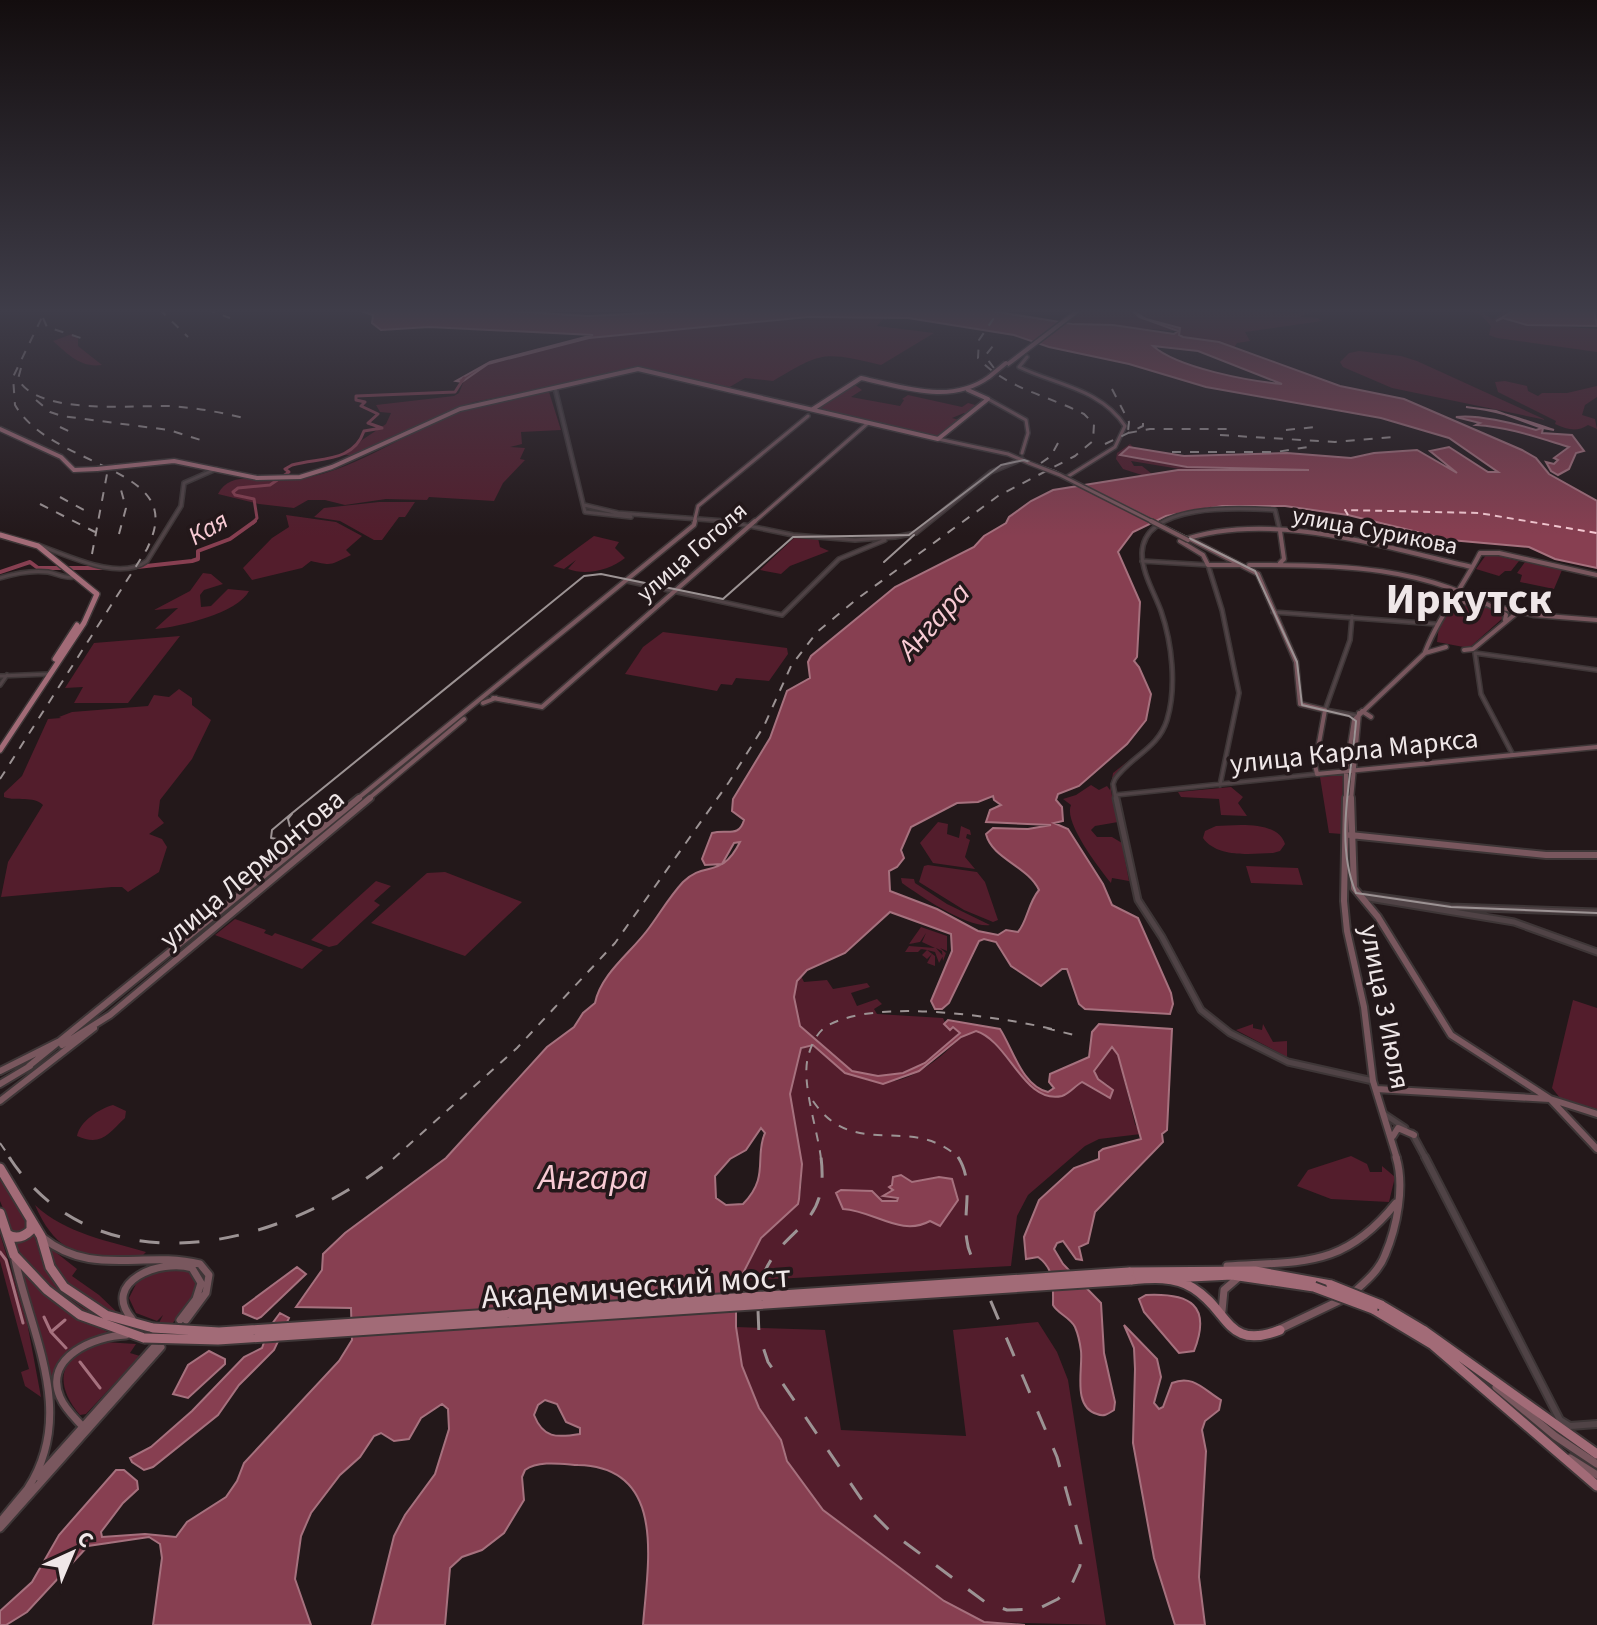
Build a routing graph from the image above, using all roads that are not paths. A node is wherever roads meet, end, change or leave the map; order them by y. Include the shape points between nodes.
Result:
1 (570, 385) edge
2 (705, 385) edge
3 (851, 385) edge
4 (890, 385) edge
5 (978, 385) edge
6 (983, 385) edge
7 (1061, 385) edge
8 (556, 388) junction
9 (953, 389) junction
10 (542, 391) junction
11 (554, 395) junction
12 (988, 399) junction
13 (811, 413) junction
14 (868, 423) junction
15 (2, 432) edge
16 (938, 439) junction
17 (1022, 453) junction
18 (1008, 454) junction
19 (1027, 461) junction
20 (215, 470) junction
21 (1067, 477) junction
22 (284, 480) junction
23 (584, 505) junction
24 (697, 519) junction
25 (748, 526) junction
26 (1280, 531) junction
27 (0, 535) edge
28 (891, 537) junction
29 (1189, 540) junction
30 (36, 544) junction
31 (56, 551) junction
32 (49, 554) junction
33 (1142, 561) junction
34 (1228, 561) junction
35 (1208, 565) junction
36 (1223, 565) junction
37 (1240, 565) junction
38 (1274, 565) junction
39 (1472, 567) junction
40 (1597, 575) edge
41 (77, 576) junction
42 (0, 578) edge
43 (628, 580) junction
44 (674, 591) junction
45 (1459, 592) junction
46 (1454, 602) junction
47 (1492, 606) junction
48 (1519, 611) junction
49 (1273, 612) junction
50 (1352, 617) junction
51 (1505, 620) junction
52 (1597, 620) edge
53 (1436, 624) junction
54 (1432, 638) junction
55 (1476, 645) junction
56 (1446, 647) junction
57 (1464, 650) junction
58 (1425, 653) junction
59 (1475, 653) junction
60 (1597, 670) edge
61 (47, 674) junction
62 (7, 675) junction
63 (0, 676) edge
64 (0, 685) edge
65 (1476, 693) dead end
66 (496, 698) joint
67 (483, 700) junction
68 (1325, 710) junction
69 (1359, 714) junction
70 (1371, 717) dead end
71 (0, 743) edge
72 (1597, 747) edge
73 (0, 750) edge
74 (1513, 755) junction
75 (1350, 769) junction
76 (1317, 774) junction
77 (1220, 785) junction
78 (373, 786) junction
79 (384, 788) junction
80 (1116, 795) junction
81 (345, 809) junction
82 (356, 812) junction
83 (1348, 834) junction
84 (1597, 855) edge
85 (1346, 882) junction
86 (1360, 894) junction
87 (1344, 896) junction
88 (1390, 901) junction
89 (1597, 912) edge
90 (1378, 917) junction
91 (1597, 952) edge
92 (138, 980) junction
93 (149, 984) junction
94 (110, 1015) junction
95 (69, 1036) junction
96 (29, 1066) junction
97 (0, 1071) edge
98 (0, 1084) edge
99 (1374, 1085) junction
100 (1550, 1099) junction
101 (0, 1101) edge
102 (1384, 1114) junction
103 (1597, 1114) edge
104 (1414, 1135) junction
105 (1393, 1137) junction
106 (1597, 1149) edge
107 (0, 1168) edge
108 (1399, 1199) junction
109 (0, 1213) edge
110 (30, 1218) junction
111 (7, 1234) junction
112 (41, 1236) junction
113 (14, 1255) junction
114 (1227, 1266) junction
115 (1130, 1276) junction
116 (1248, 1276) junction
117 (1151, 1280) junction
118 (1377, 1307) junction
119 (150, 1327) junction
120 (1280, 1330) junction
121 (140, 1337) junction
122 (1457, 1354) junction
123 (1524, 1423) junction
124 (1597, 1424) edge
125 (84, 1426) junction
126 (1597, 1454) edge
127 (1597, 1464) edge
128 (1597, 1475) edge
129 (1597, 1486) edge
130 (28, 1488) junction
131 (0, 1522) edge
132 (0, 1528) edge

1 - 8 main road
2 - 13 main road
3 - 13 main road
4 - 9 main road via 939,394
5 - 9 main road
6 - 12 main road via 979,390
7 - 21 main road via 1114,410 1125,426 1115,447
8 - 10 main road
8 - 11 street
9 - 12 main road
10 - 11 main road
10 - 22 main road via 460,410 335,468
10 - 22 main road via 464,407 320,472
11 - 23 street
12 - 16 main road
12 - 17 main road via 1026,420
13 - 14 main road
13 - 24 main road via 698,506
14 - 16 main road
14 - 25 main road, улица Гоголя
15 - 20 main road, bridge via 61,457 74,470 168,461
16 - 18 main road
17 - 18 main road
17 - 19 main road
18 - 19 main road
19 - 21 main road, bridge
19 - 28 street via 991,472 912,534
19 - 29 main road, bridge
20 - 22 main road
20 - 31 street via 184,483 178,513 139,567
21 - 29 main road, bridge
23 - 24 street
23 - 24 street via 585,512
24 - 25 street
24 - 43 main road
25 - 28 street via 802,536
25 - 44 main road, улица Гоголя
26 - 33 street via 1275,510 1235,508 1175,517 1145,537
26 - 35 main road, улица Сурикова via 1229,530 1181,541 1203,555
26 - 38 main road via 1284,559
26 - 39 main road, улица Сурикова via 1337,537
27 - 30 main road
28 - 44 street via 839,559 782,615
29 - 34 main road
29 - 37 main road
30 - 31 street
30 - 32 main road
31 - 32 street
32 - 41 main road
33 - 35 street
33 - 80 street via 1165,622 1171,693 1163,732 1116,775
34 - 36 main road
34 - 37 main road
35 - 36 main road
35 - 77 street via 1239,689
36 - 37 main road
37 - 38 main road
37 - 49 main road via 1257,572
38 - 45 main road via 1349,566
39 - 40 main road via 1480,553 1496,553
39 - 45 main road
41 - 42 street via 31,572
41 - 61 main road via 96,592
43 - 44 street
43 - 67 main road
44 - 66 main road, улица Гоголя via 539,708
45 - 46 main road
45 - 47 main road
46 - 47 main road
46 - 53 main road
47 - 48 main road
47 - 51 main road via 1506,615
48 - 51 main road
48 - 52 main road
49 - 50 street
49 - 68 main road via 1296,662 1300,703
50 - 53 street
50 - 68 street via 1350,640
51 - 55 main road
53 - 54 main road
54 - 56 main road
54 - 58 main road
55 - 57 main road
55 - 59 main road
56 - 57 main road
56 - 58 main road
57 - 59 main road
57 - 65 street via 1472,655
58 - 69 main road
59 - 60 street
59 - 74 street via 1479,695
61 - 62 street
61 - 71 main road
61 - 73 main road
62 - 63 street
62 - 64 street
66 - 67 main road, улица Лермонтова
67 - 78 main road, улица Лермонтова
67 - 79 main road, улица Лермонтова
68 - 69 street
68 - 76 main road
69 - 70 main road
69 - 75 main road
72 - 74 main road, улица Карла Маркса
74 - 75 main road, улица Карла Маркса
75 - 76 main road, улица Карла Маркса
75 - 83 main road
76 - 77 street, улица Карла Маркса
77 - 80 street, улица Карла Маркса
78 - 79 main road
78 - 81 main road, улица Лермонтова
79 - 82 main road, улица Лермонтова
80 - 99 street via 1138,900 1206,1016 1288,1062
81 - 82 main road
81 - 92 main road, улица Лермонтова
82 - 93 main road, улица Лермонтова
83 - 84 main road via 1546,855
83 - 85 main road, улица 3 Июля
83 - 86 main road via 1352,880
85 - 86 main road
85 - 87 main road, улица 3 Июля
86 - 87 main road
86 - 88 street
86 - 89 street via 1450,907
86 - 90 main road
87 - 99 main road, улица 3 Июля
88 - 90 street via 1381,905
88 - 91 street via 1514,922
90 - 100 main road via 1451,1035
92 - 93 main road
92 - 95 main road, улица Лермонтова
93 - 94 main road, улица Лермонтова
94 - 96 main road, улица Лермонтова
94 - 101 main road
95 - 96 main road, улица Лермонтова
95 - 97 main road
96 - 98 main road, улица Лермонтова
99 - 100 main road
99 - 102 main road, улица 3 Июля
100 - 103 main road
100 - 106 main road
102 - 104 street
102 - 105 main road, улица 3 Июля
104 - 105 main road via 1398,1128
104 - 124 street via 1560,1420 1570,1426
105 - 108 main road, улица 3 Июля via 1401,1172
107 - 110 main road, Академический мост
108 - 114 main road via 1372,1232 1344,1249 1314,1258
108 - 120 main road, улица 3 Июля via 1385,1256 1372,1276 1341,1301
109 - 111 main road
110 - 111 main road via 29,1233 16,1238
110 - 112 main road, Академический мост
111 - 113 main road
112 - 119 main road, Академический мост via 52,1271 72,1294 106,1315
112 - 119 main road via 59,1250 89,1260 195,1261 205,1271 208,1286 183,1320 198,1296 200,1281 188,1266 166,1263 141,1272 124,1293 126,1315
113 - 121 main road, Академический мост via 68,1306 95,1322
113 - 130 main road via 51,1419 46,1455
114 - 115 main road
114 - 118 main road, bridge via 1331,1285
115 - 117 main road
115 - 119 main road, Академический мост, bridge via 219,1332
115 - 121 main road, Академический мост, bridge via 218,1340
116 - 117 main road
116 - 118 main road, bridge via 1314,1287
116 - 120 main road via 1223,1289 1223,1314 1246,1331
117 - 120 main road via 1194,1288 1240,1335 1261,1337
118 - 122 main road
118 - 123 main road via 1433,1345
121 - 125 main road via 100,1338 67,1359 57,1387 64,1405
122 - 126 main road
122 - 127 main road
123 - 128 main road
123 - 129 main road
125 - 125 main road via 158,1347
125 - 130 main road
125 - 132 main road
130 - 131 main road

